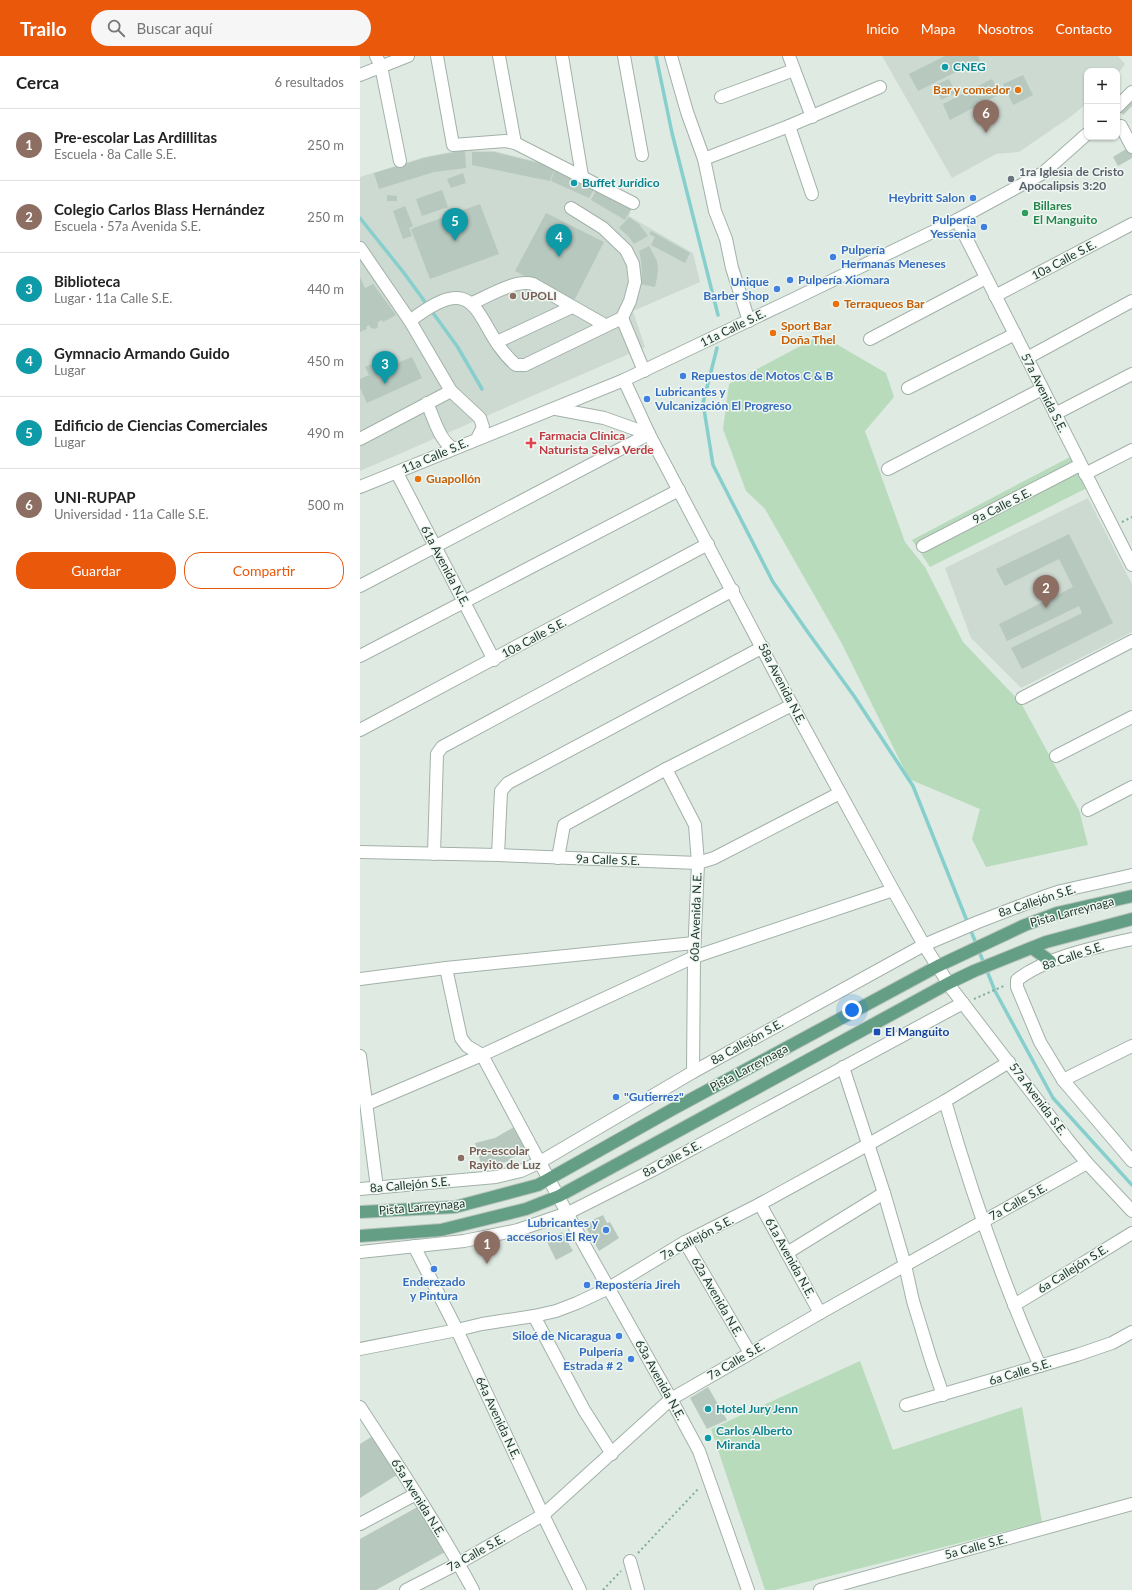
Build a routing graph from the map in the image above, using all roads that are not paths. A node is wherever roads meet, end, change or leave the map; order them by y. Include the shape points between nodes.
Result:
1 (408, 56) edge
2 (437, 56) edge
3 (499, 56) edge
4 (562, 56) edge
5 (624, 56) edge
6 (671, 56) edge
7 (788, 56) edge
8 (379, 61) edge
9 (794, 70) junction
10 (360, 75) edge
11 (880, 87) dead end
12 (1132, 92) edge
13 (721, 97) dead end
14 (1120, 104) edge
15 (812, 117) junction
16 (789, 126) junction
17 (1121, 126) dead end
18 (1084, 137) edge
19 (515, 143) junction
20 (1131, 143) edge
21 (642, 155) dead end
22 (704, 159) junction
23 (400, 161) dead end
24 (582, 176) junction
25 (812, 194) dead end
26 (633, 203) dead end
27 (571, 208) dead end
28 (957, 220) junction
29 (1132, 224) edge
30 (360, 248) edge
31 (986, 278) junction
32 (995, 296) junction
33 (1132, 301) edge
34 (472, 303) junction
35 (572, 307) junction
36 (622, 318) junction
37 (410, 321) junction
38 (749, 321) junction
39 (605, 326) junction
40 (1015, 334) junction
41 (870, 339) dead end
42 (497, 342) junction
43 (1027, 358) junction
44 (644, 371) junction
45 (1132, 374) edge
46 (624, 380) junction
47 (908, 388) dead end
48 (1042, 388) junction
49 (451, 391) junction
50 (427, 403) junction
51 (556, 409) junction
52 (1055, 414) junction
53 (482, 422) junction
54 (519, 422) junction
55 (649, 434) junction
56 (360, 438) edge
57 (477, 439) junction
58 (443, 440) junction
59 (453, 448) junction
60 (1132, 450) edge
61 (439, 454) junction
62 (888, 469) dead end
63 (1083, 470) junction
64 (396, 473) junction
65 (360, 487) edge
66 (679, 490) junction
67 (708, 544) junction
68 (923, 546) dead end
69 (434, 547) junction
70 (1132, 565) edge
71 (360, 586) edge
72 (733, 590) junction
73 (464, 602) junction
74 (1132, 641) edge
75 (763, 647) junction
76 (360, 656) edge
77 (494, 660) junction
78 (1022, 698) dead end
79 (792, 704) junction
80 (1132, 717) edge
81 (360, 730) edge
82 (1056, 756) dead end
83 (666, 769) junction
84 (1132, 787) edge
85 (840, 793) junction
86 (1088, 810) dead end
87 (360, 852) edge
88 (434, 854) junction
89 (498, 855) junction
90 (558, 858) junction
91 (698, 863) junction
92 (1132, 875) edge
93 (893, 890) junction
94 (1132, 896) edge
95 (1132, 919) edge
96 (1132, 939) edge
97 (694, 943) junction
98 (924, 945) junction
99 (1032, 948) junction
100 (694, 957) junction
101 (1050, 961) junction
102 (938, 966) junction
103 (446, 968) junction
104 (360, 979) edge
105 (949, 983) junction
106 (963, 1003) junction
107 (1132, 1046) edge
108 (482, 1055) junction
109 (360, 1056) edge
110 (1010, 1062) junction
111 (843, 1067) junction
112 (693, 1072) junction
113 (1063, 1080) junction
114 (945, 1101) junction
115 (367, 1104) junction
116 (869, 1144) junction
117 (1132, 1161) edge
118 (540, 1162) junction
119 (1087, 1163) junction
120 (550, 1180) junction
121 (377, 1188) junction
122 (360, 1189) edge
123 (884, 1193) junction
124 (559, 1196) junction
125 (760, 1204) junction
126 (1132, 1211) edge
127 (360, 1212) edge
128 (568, 1213) junction
129 (984, 1221) junction
130 (1132, 1233) edge
131 (360, 1236) edge
132 (685, 1242) junction
133 (414, 1246) junction
134 (360, 1252) edge
135 (787, 1253) junction
136 (905, 1265) junction
137 (609, 1288) junction
138 (1014, 1304) junction
139 (820, 1313) junction
140 (534, 1316) junction
141 (457, 1330) junction
142 (1132, 1332) edge
143 (360, 1349) edge
144 (750, 1353) junction
145 (1040, 1366) junction
146 (943, 1395) junction
147 (672, 1399) junction
148 (906, 1406) dead end
149 (360, 1407) edge
150 (612, 1454) junction
151 (416, 1494) junction
152 (1132, 1504) edge
153 (543, 1515) junction
154 (360, 1524) edge
155 (630, 1561) road end
156 (459, 1564) junction
157 (406, 1590) edge
158 (473, 1590) edge
159 (580, 1590) edge
160 (638, 1590) edge
161 (748, 1590) edge
162 (820, 1590) edge

1 - 8 street
2 - 19 street via 453,145 505,141
3 - 19 street
4 - 24 street
5 - 21 street
6 - 22 street
7 - 9 street
8 - 10 street
8 - 23 street
9 - 13 street
9 - 15 street
11 - 15 street
12 - 14 street
15 - 16 street
16 - 22 street
16 - 25 street
17 - 20 street
18 - 28 street, 11a Calle S.E. via 1043,173
19 - 24 street
22 - 38 street via 715,211 726,239 732,268
24 - 26 street
27 - 36 street via 603,228 626,250 633,264 635,282
28 - 31 street, 57a Avenida S.E.
28 - 38 street, 11a Calle S.E.
29 - 32 street, 10a Calle S.E.
30 - 37 street
31 - 32 street, 57a Avenida S.E.
31 - 41 street
32 - 40 street, 57a Avenida S.E.
33 - 43 street
34 - 35 street via 525,282
34 - 37 street via 456,297 440,301
34 - 42 street
35 - 39 street
35 - 42 street
36 - 39 street
36 - 44 street
37 - 49 street
38 - 44 street, 11a Calle S.E.
39 - 42 street via 525,365 516,366
40 - 43 street, 57a Avenida S.E.
40 - 47 street
43 - 48 street, 57a Avenida S.E.
44 - 46 street, 11a Calle S.E.
45 - 52 street
46 - 51 street, 11a Calle S.E.
46 - 55 street, 58a Avenida N.E.
48 - 52 street, 57a Avenida S.E.
48 - 62 street
49 - 50 street
49 - 53 street
50 - 56 street
50 - 58 street
51 - 54 street, 11a Calle S.E.
51 - 55 street via 604,418
52 - 63 street, 57a Avenida S.E.
53 - 54 street via 498,425
53 - 57 street via 482,431
54 - 57 street, 11a Calle S.E.
55 - 66 street, 58a Avenida N.E.
55 - 69 street
57 - 59 street, 11a Calle S.E.
58 - 59 street
58 - 61 street
59 - 61 street, 11a Calle S.E.
60 - 63 street, 9a Calle S.E.
61 - 64 street, 11a Calle S.E.
63 - 68 street, 9a Calle S.E.
63 - 70 street, 57a Avenida S.E.
64 - 65 street, 11a Calle S.E.
64 - 69 street, 61a Avenida N.E.
66 - 67 street, 58a Avenida N.E.
66 - 73 street
67 - 72 street, 58a Avenida N.E.
67 - 77 street, 10a Calle S.E.
69 - 71 street
69 - 73 street, 61a Avenida N.E.
72 - 75 street, 58a Avenida N.E.
72 - 88 street via 444,745 436,754
73 - 76 street
73 - 77 street, 61a Avenida N.E.
74 - 78 street
75 - 79 street, 58a Avenida N.E.
75 - 89 street via 508,783 501,791
77 - 81 street, 10a Calle S.E.
79 - 83 street
79 - 85 street, 58a Avenida N.E.
80 - 82 street
83 - 90 street via 564,825
83 - 91 street, 60a Avenida N.E. via 695,825
84 - 86 street
85 - 91 street, 9a Calle S.E. via 714,858
85 - 93 street, 58a Avenida N.E.
87 - 88 street, 9a Calle S.E.
88 - 89 street, 9a Calle S.E.
89 - 90 street, 9a Calle S.E.
90 - 91 street, 9a Calle S.E.
91 - 97 street, 60a Avenida N.E.
92 - 98 street, 8a Callejón S.E. via 1060,891
93 - 98 street, 58a Avenida N.E.
93 - 100 street
94 - 102 main road, Pista Larreynaga via 1025,925
95 - 99 main road, Pista Larreynaga
96 - 101 street, 8a Calle S.E.
97 - 100 street, 60a Avenida N.E.
97 - 103 street
98 - 102 street, 58a Avenida N.E.
98 - 112 street, 8a Callejón S.E.
99 - 101 main road
99 - 105 main road, Pista Larreynaga
100 - 108 street
100 - 112 street, 60a Avenida N.E.
101 - 113 street, 8a Calle S.E. via 1023,975 1017,980 1017,987 1040,1042
102 - 105 street, 58a Avenida N.E.
102 - 120 main road, Pista Larreynaga via 673,1109
103 - 104 street
103 - 108 street via 461,1038 467,1046
105 - 106 street, 57a Avenida S.E.
105 - 124 main road, Pista Larreynaga
106 - 110 street, 57a Avenida S.E.
106 - 111 street, 8a Calle S.E.
107 - 113 street
108 - 115 street
108 - 118 street
109 - 115 street
110 - 114 street, 7a Callejón S.E.
110 - 119 street, 57a Avenida S.E.
111 - 116 street
111 - 128 street, 8a Calle S.E.
112 - 118 street, 8a Callejón S.E.
113 - 117 street
114 - 116 street, 7a Callejón S.E.
114 - 129 street
115 - 121 street
116 - 123 street
116 - 125 street, 7a Callejón S.E.
118 - 120 street
118 - 121 street, 8a Callejón S.E. via 521,1171 496,1177
119 - 126 street, 57a Avenida S.E.
119 - 129 street, 7a Calle S.E.
120 - 124 street, 63a Avenida N.E.
120 - 127 main road, Pista Larreynaga via 527,1189 455,1207
121 - 122 street, 8a Callejón S.E.
123 - 135 street
123 - 136 street
124 - 128 street, 63a Avenida N.E.
124 - 131 main road, Pista Larreynaga via 526,1210 441,1230
125 - 132 street, 7a Callejón S.E.
125 - 135 street, 61a Avenida N.E.
128 - 133 street, 8a Calle S.E. via 518,1230 464,1241
128 - 137 street, 63a Avenida N.E.
129 - 136 street, 7a Calle S.E.
129 - 138 street
130 - 138 street, 6a Callejón S.E.
132 - 137 street, 7a Callejón S.E.
132 - 144 street, 62a Avenida N.E.
133 - 134 street, 8a Calle S.E.
133 - 141 street, 64a Avenida N.E.
135 - 139 street, 61a Avenida N.E.
136 - 139 street, 7a Calle S.E.
136 - 146 street via 913,1301
137 - 140 street, 7a Callejón S.E. via 556,1311
137 - 147 street, 63a Avenida N.E.
138 - 145 street
139 - 144 street, 7a Calle S.E.
140 - 141 street, 7a Callejón S.E.
140 - 150 street via 584,1410
141 - 143 street, 7a Callejón S.E.
141 - 153 street, 64a Avenida N.E.
142 - 145 street, 6a Calle S.E. via 1112,1343
144 - 147 street, 7a Calle S.E.
145 - 146 street, 6a Calle S.E.
146 - 148 street, 6a Calle S.E.
147 - 150 street, 7a Calle S.E.
147 - 161 street, 63a Avenida N.E. via 699,1451
149 - 151 street, 65a Avenida N.E.
150 - 153 street, 7a Calle S.E.
151 - 154 street
151 - 156 street, 65a Avenida N.E.
152 - 162 street, 5a Calle S.E.
153 - 156 street, 7a Calle S.E.
153 - 159 street, 64a Avenida N.E.
155 - 160 street
156 - 157 street, 7a Calle S.E.
156 - 158 street, 65a Avenida N.E.

